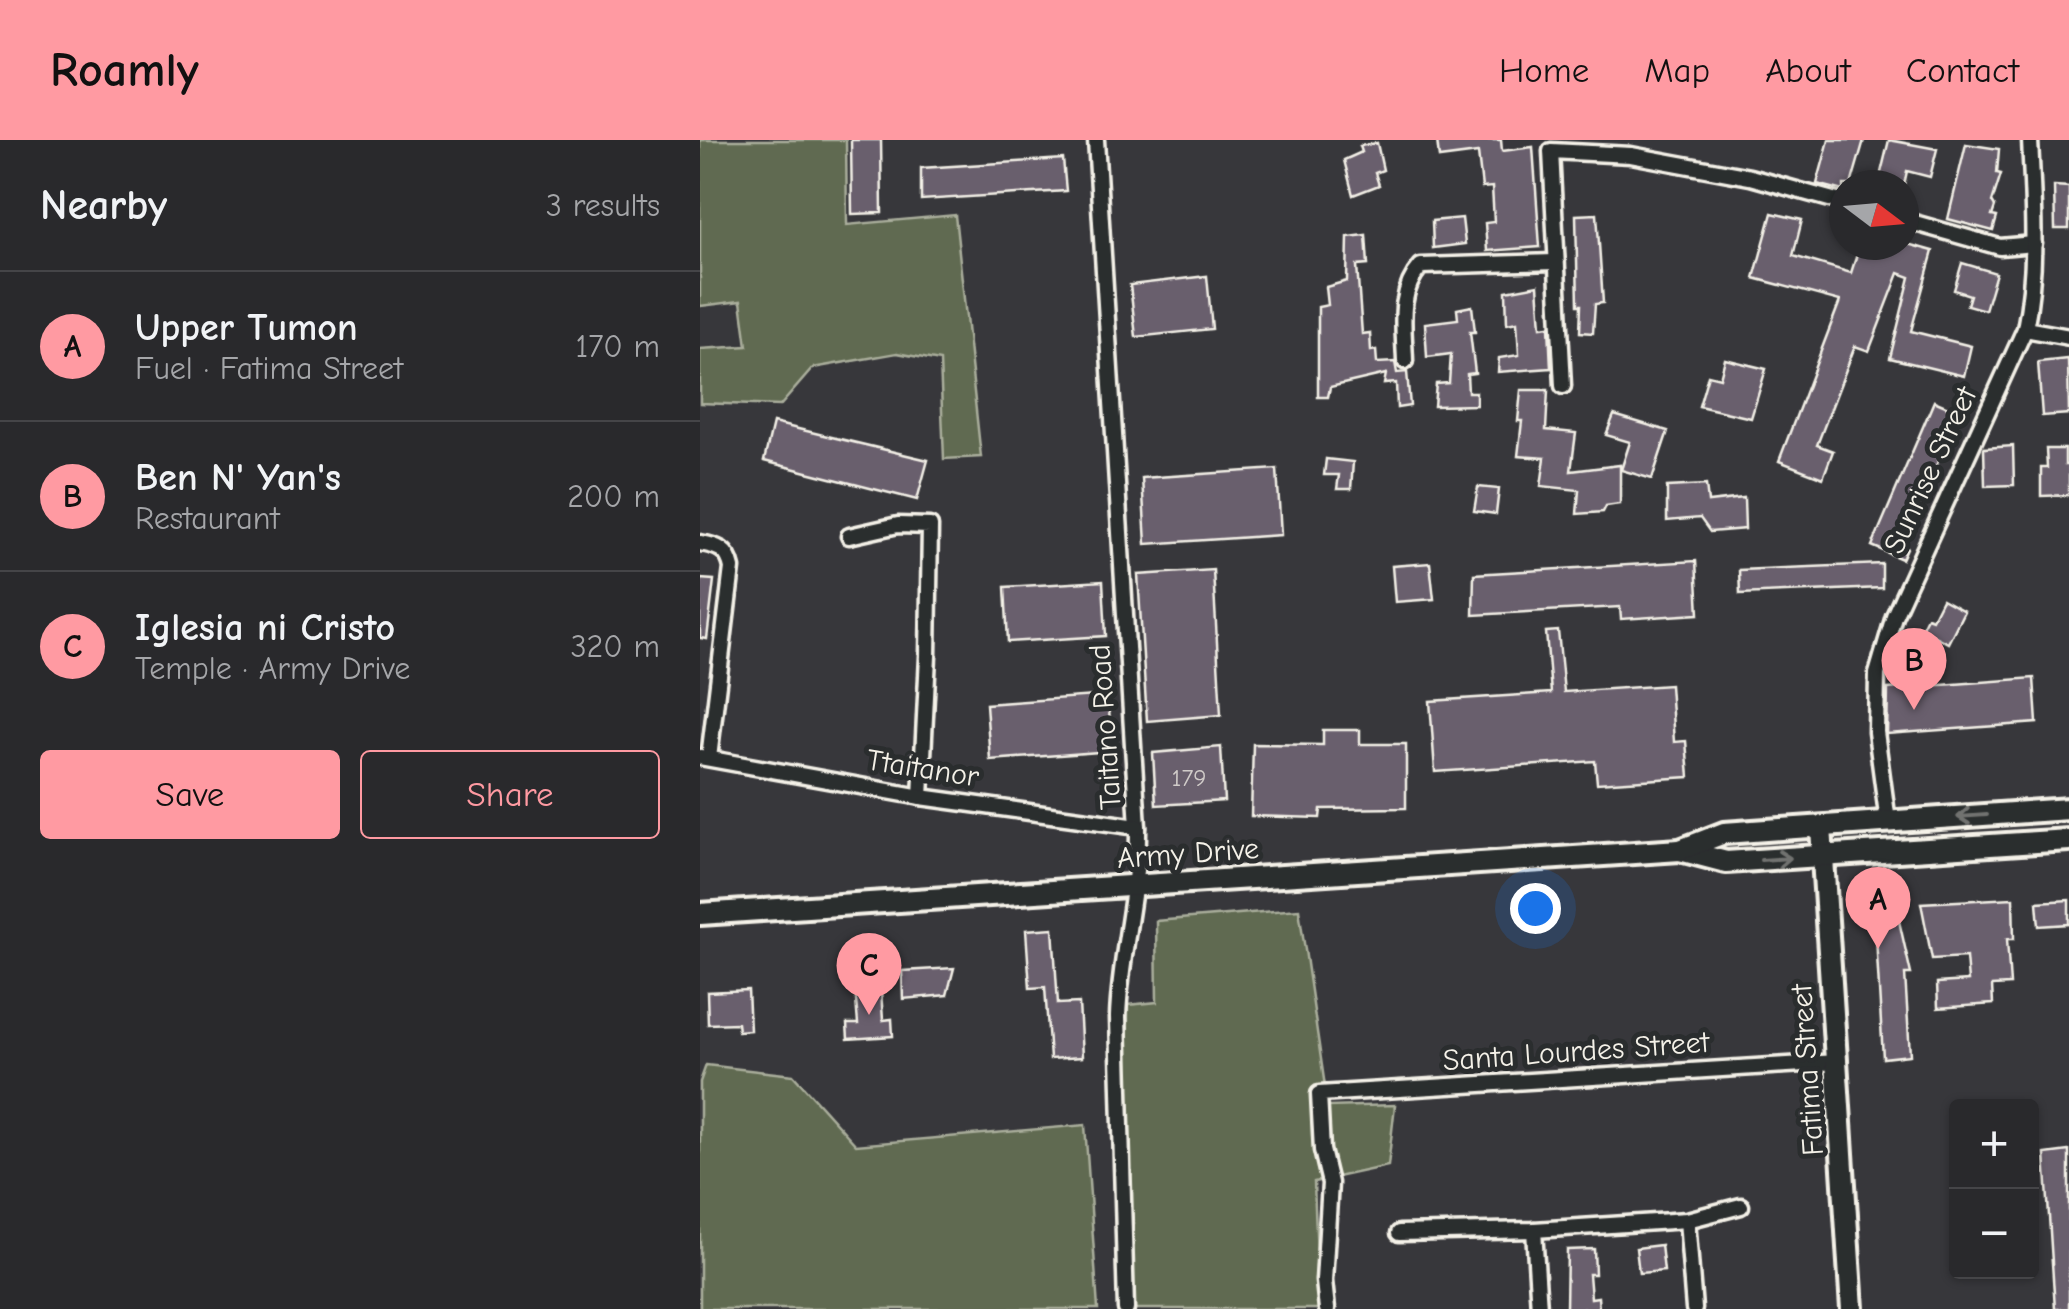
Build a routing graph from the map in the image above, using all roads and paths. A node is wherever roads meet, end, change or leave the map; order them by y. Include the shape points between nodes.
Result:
1 (1096, 140) edge
2 (2030, 140) edge
3 (1829, 199) edge
4 (1919, 224) edge
5 (2034, 244) junction
6 (1555, 262) junction
7 (2025, 329) junction
8 (2069, 337) edge
9 (1405, 361) dead end
10 (1563, 386) dead end
11 (849, 536) dead end
12 (700, 543) edge
13 (704, 758) edge
14 (921, 797) junction
15 (2069, 809) edge
16 (1888, 822) junction
17 (1138, 826) junction
18 (1821, 826) junction
19 (2069, 840) edge
20 (1680, 850) junction
21 (1823, 856) junction
22 (1135, 887) junction
23 (700, 914) edge
24 (1837, 1062) junction
25 (1741, 1206) dead end
26 (1687, 1220) junction
27 (1534, 1230) junction
28 (1399, 1233) dead end
29 (1126, 1309) edge
30 (1327, 1309) edge
31 (1539, 1309) edge
32 (1694, 1309) edge
33 (1852, 1309) edge

1 - 17 street, Taitano Road
2 - 5 street, Sunrise Street
3 - 6 street via 1630,155 1551,152
4 - 5 street via 2000,247
5 - 7 street, Sunrise Street
6 - 9 street via 1421,266 1405,294
6 - 10 street
7 - 8 street
7 - 16 street, Sunrise Street via 1894,616 1878,674 1876,732
11 - 14 street via 930,526
12 - 13 street via 724,549 732,568
13 - 14 street, Ttaitanor
14 - 17 street, Ttaitanor
15 -> 16 main road, Army Drive
16 - 18 main road, Army Drive
17 - 22 street, Taitano Road
18 - 20 main road, Army Drive via 1724,833
18 - 21 main road, Fatima Street
19 - 21 main road, Army Drive
20 -> 21 main road, Army Drive via 1726,862
20 - 22 main road, Army Drive
21 - 24 main road, Fatima Street
22 - 23 main road, Army Drive
22 - 29 street, Taitano Road via 1118,1017
24 - 30 street, Santa Lourdes Street via 1319,1094 1330,1183
24 - 33 main road, Fatima Street
25 - 26 street
26 - 27 street
26 - 32 street
27 - 28 street
27 - 31 street

